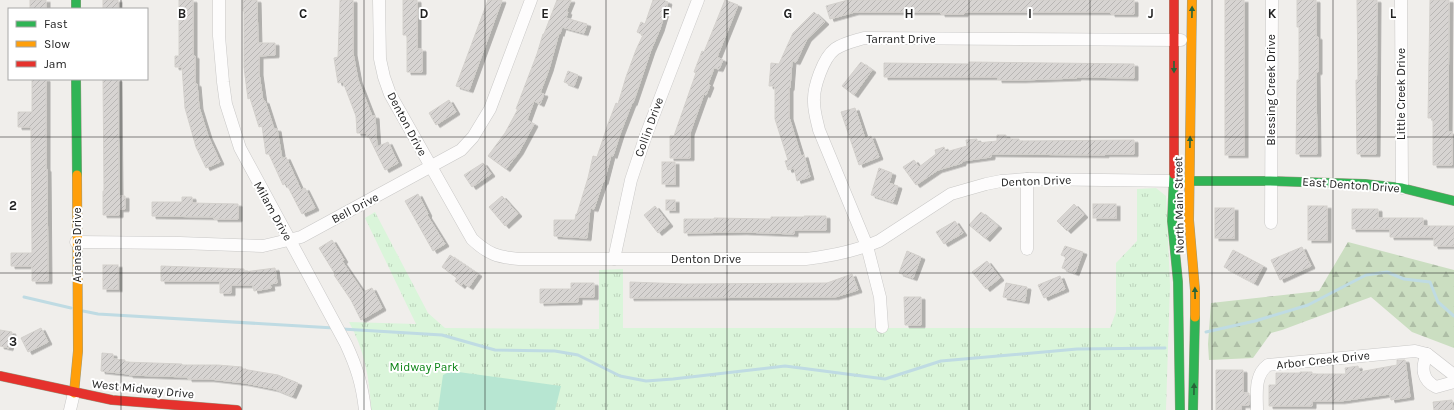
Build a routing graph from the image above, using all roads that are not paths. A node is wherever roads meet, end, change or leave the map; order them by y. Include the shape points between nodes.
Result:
1 (218, 0) edge
2 (379, 0) edge
3 (531, 0) edge
4 (698, 0) edge
5 (1174, 0) edge
6 (1192, 0) edge
7 (1272, 0) edge
8 (1401, 0) edge
9 (1174, 40) junction
10 (1191, 40) junction
11 (76, 80) edge
12 (431, 166) junction
13 (1027, 179) junction
14 (1174, 181) junction
15 (1190, 181) junction
16 (1270, 181) junction
17 (1402, 188) junction
18 (1454, 201) edge
19 (1271, 223) dead end
20 (289, 240) junction
21 (76, 242) junction
22 (866, 246) junction
23 (1027, 249) dead end
24 (614, 259) junction
25 (882, 326) dead end
26 (1427, 354) junction
27 (1454, 375) edge
28 (0, 376) edge
29 (1454, 382) edge
30 (74, 393) junction
31 (202, 408) edge
32 (70, 410) edge
33 (237, 410) edge
34 (365, 410) edge
35 (1180, 410) edge
36 (1193, 410) edge
37 (1257, 410) edge

1 - 20 street, Milam Drive via 220,57 226,104 240,148
2 - 12 street, Denton Drive via 380,59 384,77 390,94
3 - 12 street, Bell Drive via 490,109 473,137 461,150
4 - 24 street, Collin Drive via 631,180
5 - 9 street, North Main Street
10 -> 6 street, North Main Street
7 - 16 street, Blessing Creek Drive
8 - 17 street, Little Creek Drive
9 - 10 street, Tarrant Drive
9 -> 14 street, North Main Street
9 - 22 street, Tarrant Drive via 864,38 846,43 834,50 820,74 814,102 816,115 819,130
15 -> 10 street, North Main Street
11 - 21 street, Aransas Drive
12 - 20 street, Bell Drive via 301,237
12 - 24 street, Denton Drive via 472,238 490,253 503,258 519,259
13 - 14 street, Denton Drive
13 - 22 street, Denton Drive via 986,184 951,194 879,241
13 - 23 street
14 - 15 street, Denton Drive
14 - 35 street, North Main Street via 1172,221 1178,282
15 - 16 street, East Denton Drive
36 -> 15 street, North Main Street via 1195,290 1189,220
16 - 17 street, East Denton Drive via 1365,184
16 - 19 street
17 - 18 street, East Denton Drive
20 - 21 street, Bell Drive via 263,246
20 - 34 street, Milam Drive via 356,366
21 - 30 street, Aransas Drive via 78,323
22 - 24 street, Denton Drive via 854,251 806,259
22 - 25 street, Tarrant Drive via 880,297
26 - 27 street, Arbor Creek Drive
26 - 29 street via 1423,371 1430,384 1436,387
26 - 37 street, Arbor Creek Drive via 1415,350 1268,365 1262,369 1258,377
28 - 30 street, West Midway Drive
30 - 31 street, West Midway Drive via 112,400
30 - 32 street, Aransas Drive
31 - 33 street, West Midway Drive

